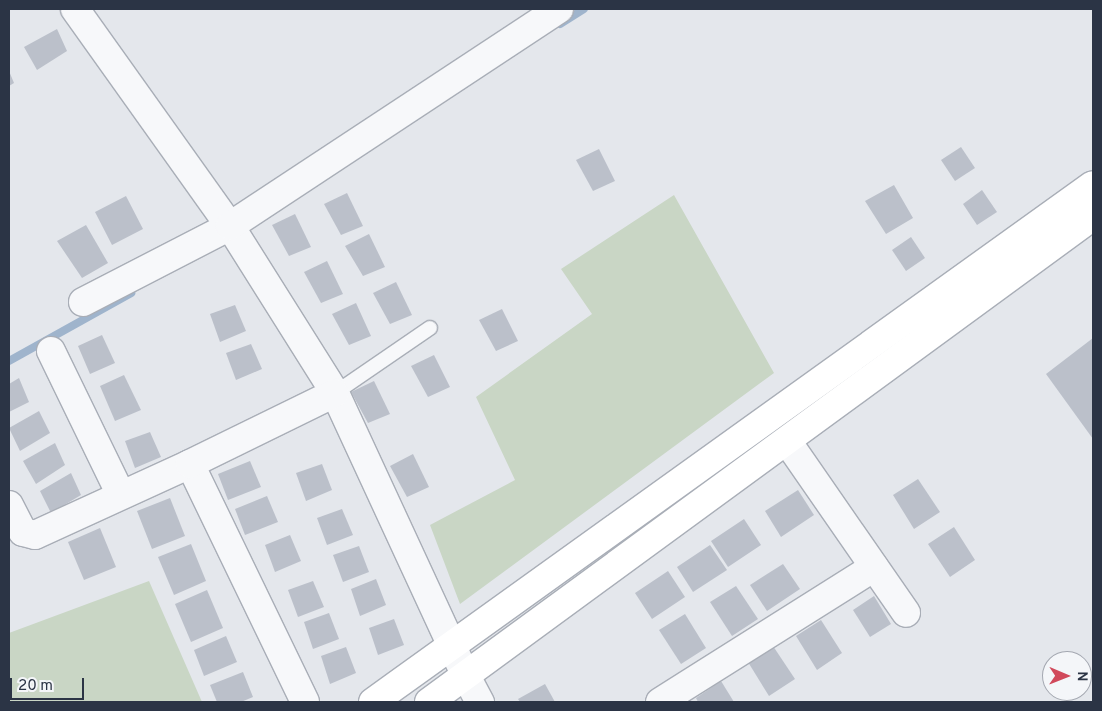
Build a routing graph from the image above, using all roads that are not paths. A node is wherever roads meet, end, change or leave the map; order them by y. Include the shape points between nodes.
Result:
1 (75, 9) edge
2 (559, 9) edge
3 (1093, 185) edge
4 (1093, 216) edge
5 (230, 226) junction
6 (84, 302) dead end
7 (430, 328) dead end
8 (51, 351) dead end
9 (335, 393) junction
10 (787, 441) junction
11 (190, 464) junction
12 (121, 495) junction
13 (9, 505) edge
14 (874, 567) junction
15 (906, 614) dead end
16 (452, 646) junction
17 (466, 676) junction
18 (305, 702) edge
19 (373, 702) edge
20 (429, 702) edge
21 (480, 702) edge
22 (660, 702) edge

1 - 5 street
2 - 5 street
3 - 16 street
4 - 10 street
5 - 6 street
5 - 9 street
7 - 9 lane
8 - 12 street
9 - 11 street
9 - 16 street
10 - 14 street
10 - 17 street
11 - 12 street
11 - 18 street
12 - 13 street via 35,535 23,532
14 - 15 street
14 - 22 street
16 - 17 street
16 - 19 street
17 - 20 street
17 - 21 street

